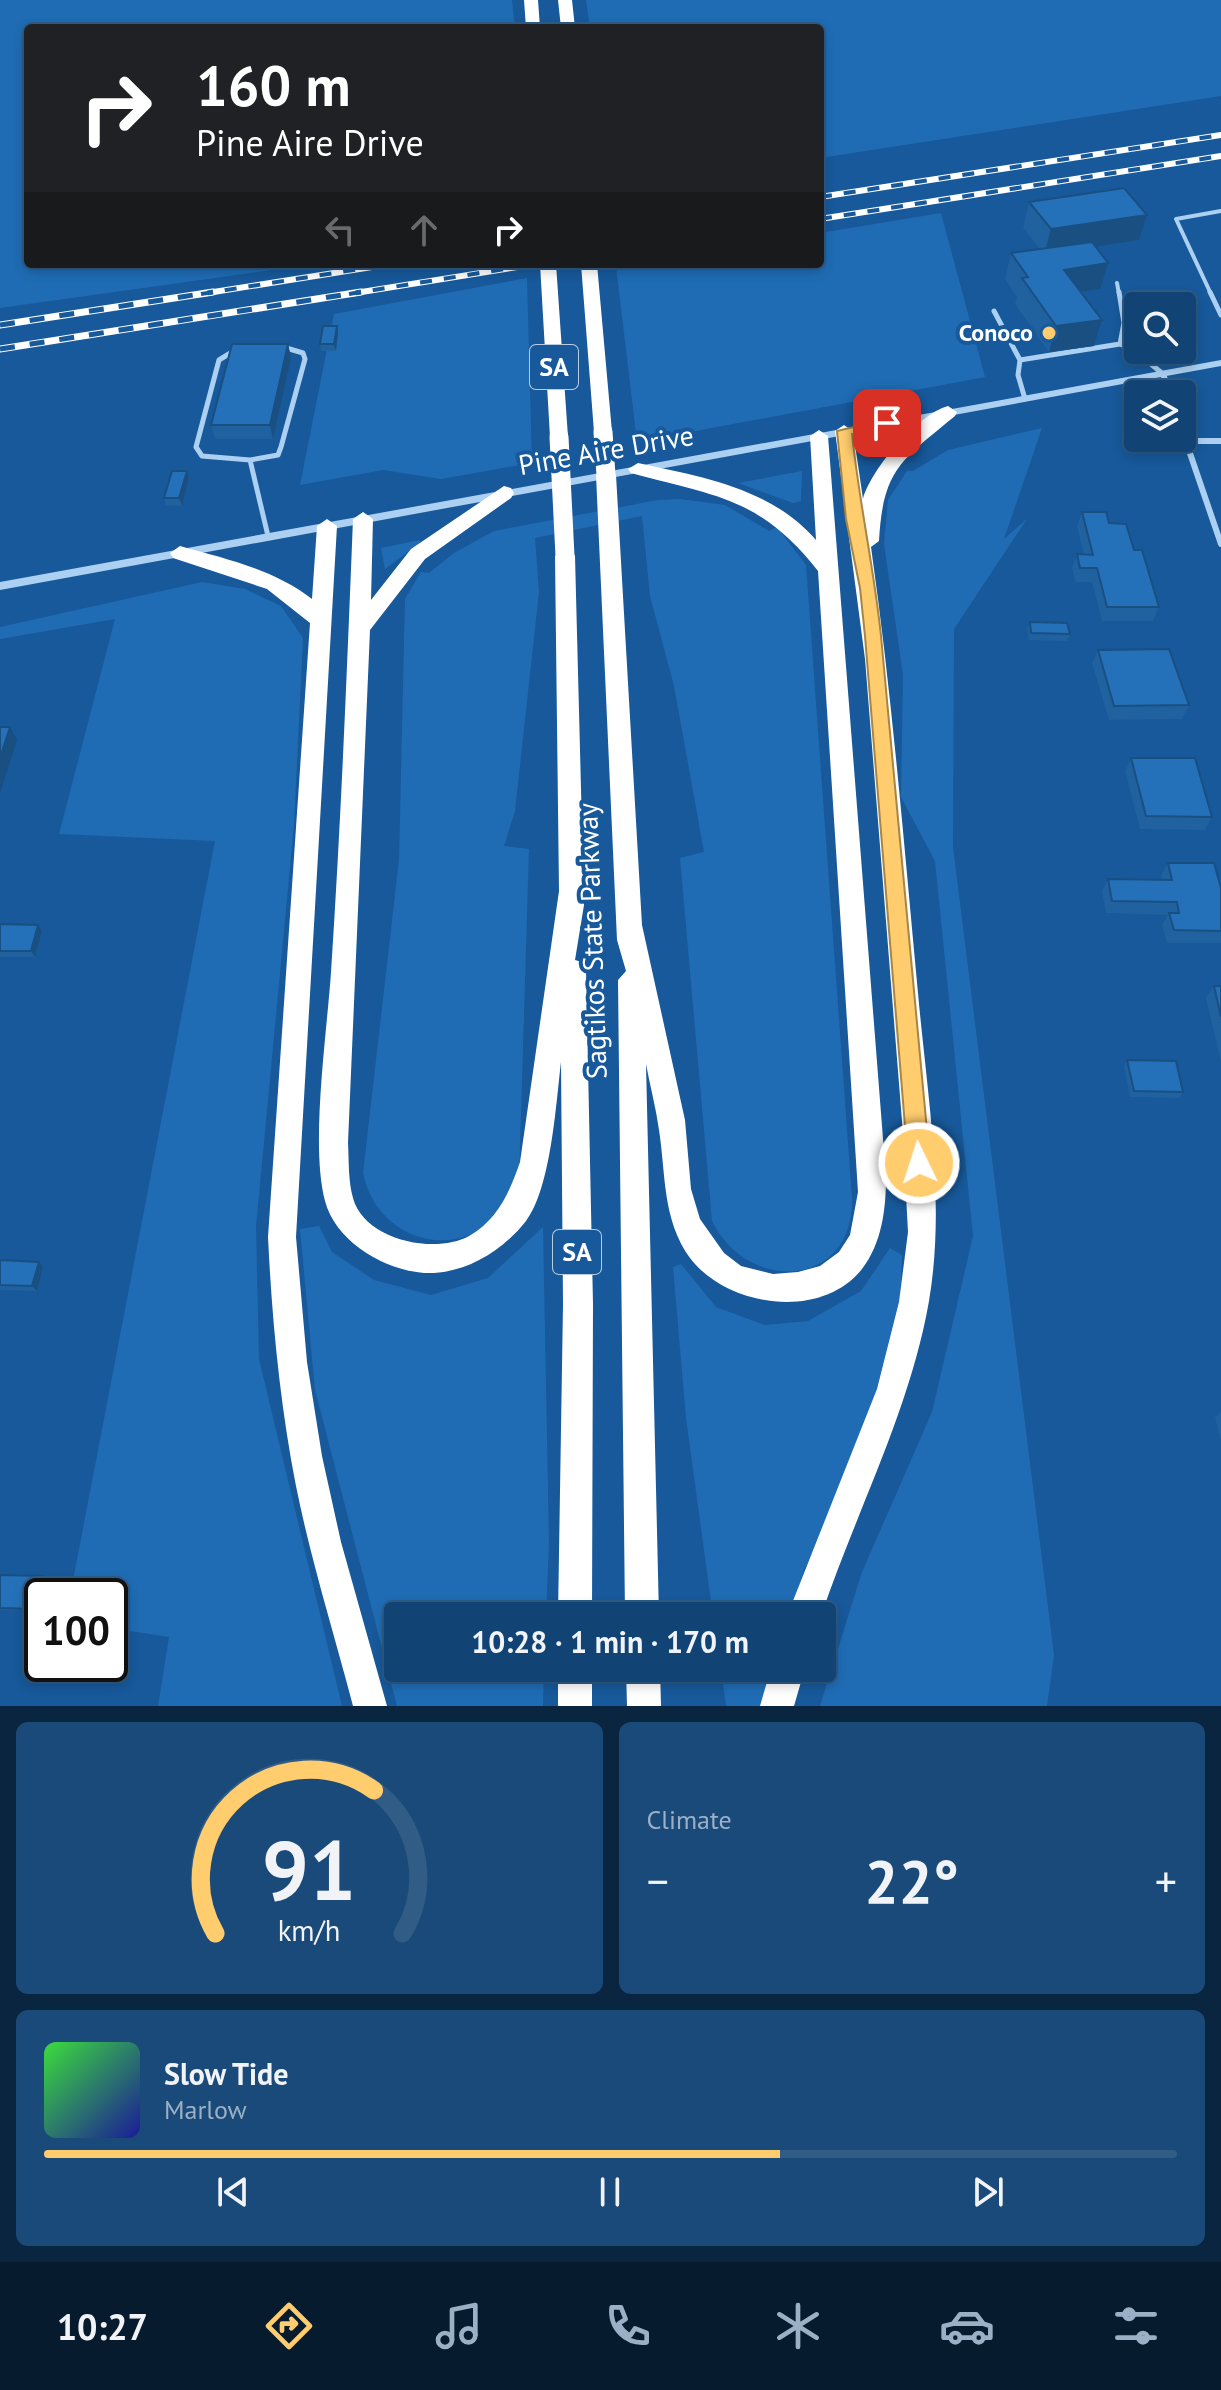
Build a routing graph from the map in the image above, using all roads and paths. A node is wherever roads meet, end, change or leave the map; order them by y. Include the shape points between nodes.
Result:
1 (531, 0) edge
2 (565, 0) edge
3 (533, 24) edge
4 (568, 24) edge
5 (1221, 211) edge
6 (548, 268) edge
7 (589, 268) edge
8 (1117, 283) dead end
9 (994, 311) dead end
10 (1221, 315) edge
11 (1120, 344) junction
12 (243, 347) edge
13 (274, 347) edge
14 (1020, 360) junction
15 (1221, 363) edge
16 (1163, 374) junction
17 (1165, 380) edge
18 (1025, 399) junction
19 (948, 412) junction
20 (844, 431) junction
21 (819, 436) junction
22 (1196, 441) edge
23 (1221, 441) edge
24 (1190, 452) edge
25 (250, 460) junction
26 (638, 469) junction
27 (504, 493) junction
28 (363, 519) junction
29 (327, 526) junction
30 (268, 536) junction
31 (1221, 544) edge
32 (180, 553) junction
33 (826, 566) junction
34 (0, 586) edge
35 (868, 588) junction
36 (321, 621) junction
37 (359, 629) junction
38 (572, 889) junction
39 (629, 924) junction
40 (575, 1602) edge
41 (642, 1602) edge
42 (809, 1602) edge
43 (575, 1682) edge
44 (643, 1682) edge
45 (784, 1682) edge
46 (370, 1706) edge
47 (575, 1706) edge
48 (644, 1706) edge
49 (777, 1706) edge

1 - 3 highway
2 - 4 highway
5 - 10 lane via 1176,219
6 - 38 highway, Sagtikos State Parkway / SA, bridge via 565,556
7 - 39 highway, Sagtikos State Parkway / SA, bridge via 611,554
8 - 11 lane via 1124,323
9 - 14 lane
11 - 14 lane
11 - 16 lane
12 - 25 lane via 219,360 196,447 202,456
13 - 25 lane via 289,347 305,359 278,455
14 - 18 lane
15 - 16 street, Pine Aire Drive
16 - 17 street
16 - 18 street, Pine Aire Drive
18 - 19 street, Pine Aire Drive
19 - 20 street, Pine Aire Drive
19 - 35 highway via 878,478 870,503
20 - 21 street, Pine Aire Drive
20 - 35 highway via 853,519
21 - 26 street, Pine Aire Drive
21 - 33 highway
22 - 23 street
24 - 31 street
25 - 30 lane
26 - 27 street, Pine Aire Drive
26 - 33 highway via 767,506 803,535
27 - 28 street, Pine Aire Drive
27 - 37 highway via 418,554
28 - 29 street, Pine Aire Drive
28 - 37 highway
29 - 30 street, Pine Aire Drive
29 - 36 highway
30 - 32 street, Pine Aire Drive
32 - 34 street, Pine Aire Drive
32 - 36 highway via 271,581
33 - 39 highway via 872,1177 869,1229 858,1250 831,1277 792,1289 747,1284 727,1277 697,1246 679,1196 675,1139
35 - 42 highway via 922,1232 914,1302 892,1389
36 - 46 highway via 282,1237 286,1315 312,1489
37 - 38 highway via 335,1175 344,1210 363,1235 384,1248 432,1259 455,1255 480,1246 517,1210 534,1162
38 - 40 highway, Sagtikos State Parkway / SA via 578,1304
39 - 41 highway, Sagtikos State Parkway / SA
43 - 47 highway
44 - 48 highway
45 - 49 highway

